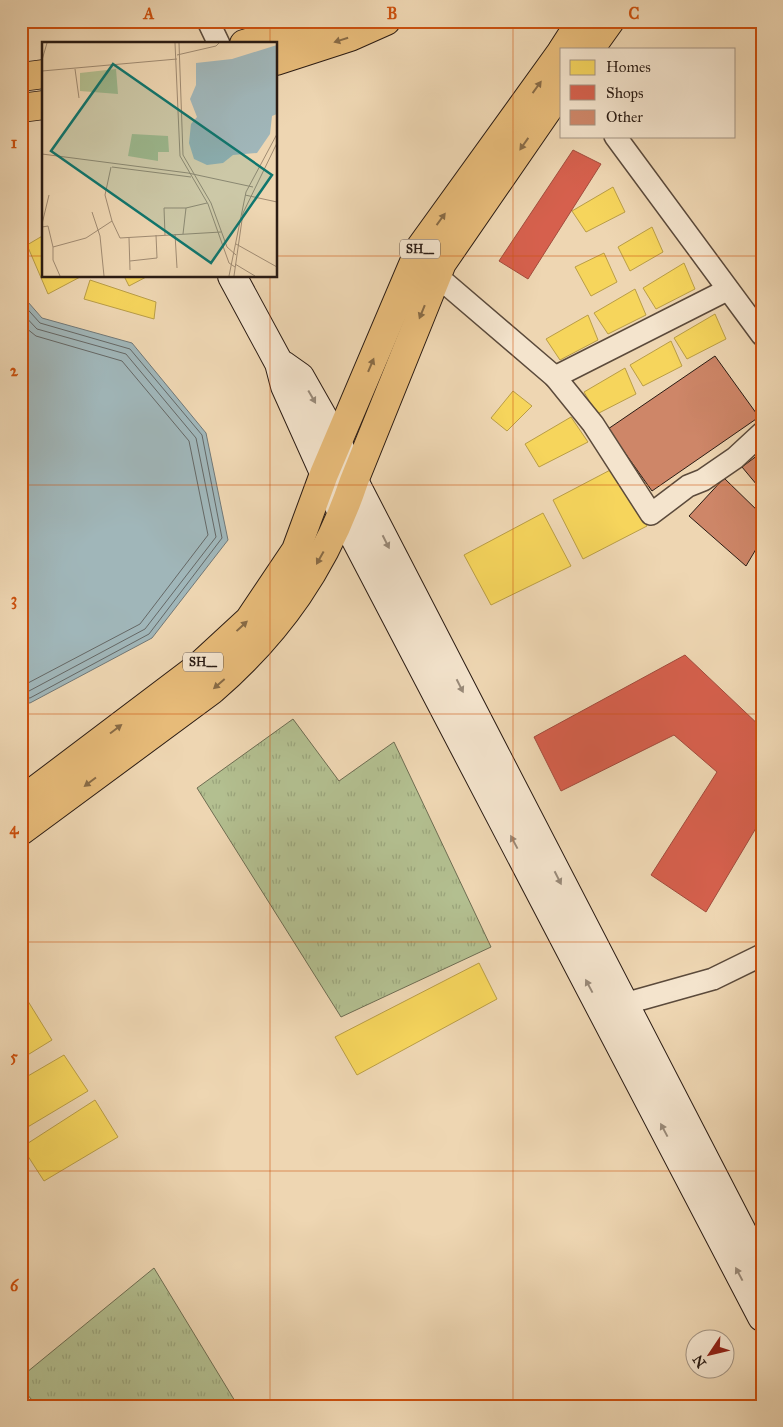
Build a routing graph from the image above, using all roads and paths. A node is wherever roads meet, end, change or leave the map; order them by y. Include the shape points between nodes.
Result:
1 (208, 21) edge
2 (320, 21) edge
3 (386, 21) edge
4 (581, 21) edge
5 (610, 21) edge
6 (218, 42) edge
7 (251, 42) edge
8 (568, 48) edge
9 (591, 48) edge
10 (278, 60) edge
11 (560, 65) edge
12 (42, 74) edge
13 (21, 76) edge
14 (42, 105) edge
15 (21, 108) edge
16 (616, 138) edge
17 (437, 276) junction
18 (233, 278) edge
19 (727, 290) junction
20 (761, 334) edge
21 (279, 363) junction
22 (555, 377) junction
23 (762, 433) edge
24 (338, 444) junction
25 (324, 474) junction
26 (354, 481) junction
27 (343, 515) junction
28 (21, 800) edge
29 (21, 831) edge
30 (762, 955) edge
31 (624, 1004) junction
32 (762, 1270) edge
33 (762, 1317) edge

1 - 6 street
2 - 7 main road
3 -> 10 main road via 350,37
4 - 8 main road, SH__
5 - 9 main road
11 -> 17 main road, SH__
24 -> 11 main road, SH__ via 420,248
12 - 13 main road
14 - 15 main road
16 - 19 street
17 - 22 street
17 -> 26 main road, SH__
18 - 21 main road
19 - 20 street
19 - 22 street
21 -> 24 main road via 300,376
21 - 25 main road via 285,386
22 - 23 street via 593,424 651,514 688,486 703,480 735,458
24 - 25 main road, SH__
24 - 26 main road
25 - 27 main road
28 -> 25 main road, SH__ via 197,668 249,620 296,550
26 - 27 main road, SH__
26 -> 31 main road
27 -> 29 main road via 291,607 241,666
33 -> 27 main road
30 - 31 street via 713,980
31 - 32 main road

